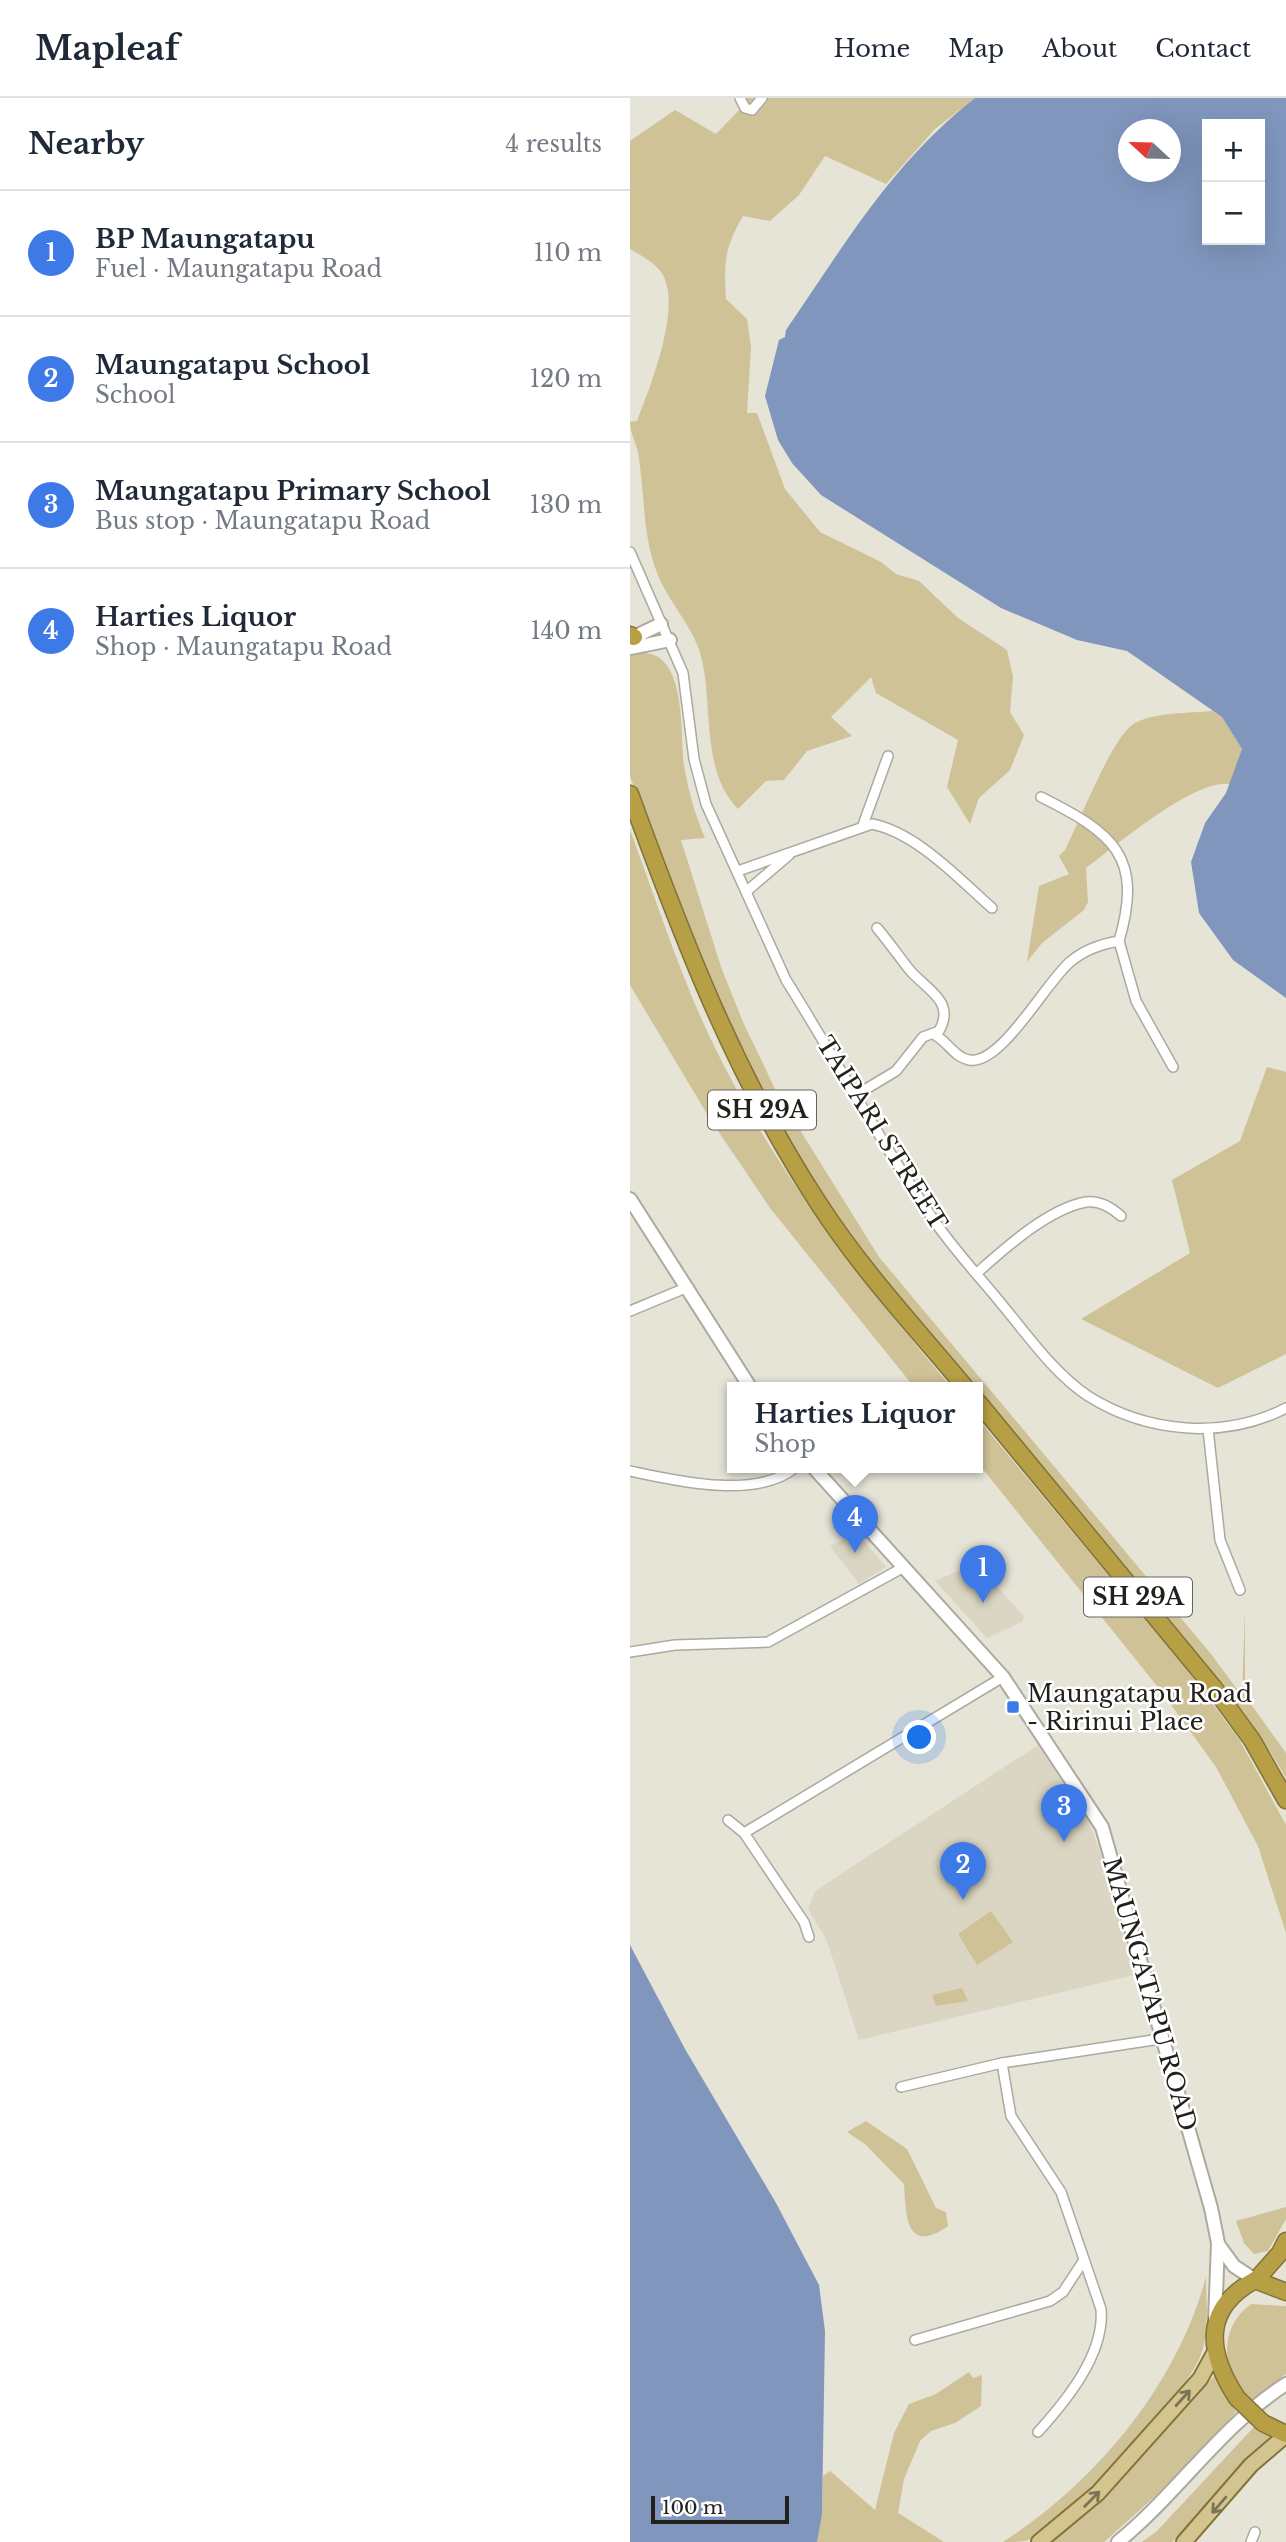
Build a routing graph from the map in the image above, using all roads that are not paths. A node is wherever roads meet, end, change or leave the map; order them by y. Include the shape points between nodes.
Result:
1 (740, 98) edge
2 (762, 98) edge
3 (630, 552) edge
4 (661, 624) junction
5 (631, 640) edge
6 (670, 640) junction
7 (888, 756) dead end
8 (630, 794) edge
9 (1041, 797) dead end
10 (863, 825) junction
11 (793, 851) junction
12 (738, 871) junction
13 (747, 891) junction
14 (992, 908) dead end
15 (877, 928) dead end
16 (1119, 941) junction
17 (935, 1035) junction
18 (1173, 1068) dead end
19 (856, 1096) junction
20 (630, 1199) edge
21 (1121, 1216) dead end
22 (977, 1273) junction
23 (688, 1287) junction
24 (630, 1311) edge
25 (747, 1382) edge
26 (961, 1382) edge
27 (983, 1408) edge
28 (1286, 1408) edge
29 (1208, 1429) junction
30 (630, 1471) edge
31 (787, 1473) edge
32 (819, 1473) edge
33 (904, 1566) junction
34 (1240, 1590) dead end
35 (630, 1652) edge
36 (1003, 1677) junction
37 (1286, 1800) edge
38 (728, 1820) dead end
39 (744, 1833) junction
40 (809, 1937) dead end
41 (1160, 2039) junction
42 (1002, 2063) junction
43 (901, 2087) dead end
44 (1286, 2241) edge
45 (1218, 2244) junction
46 (1084, 2260) junction
47 (1255, 2280) junction
48 (1286, 2292) edge
49 (1215, 2324) junction
50 (915, 2340) dead end
51 (1216, 2350) junction
52 (1286, 2384) edge
53 (1038, 2432) dead end
54 (1286, 2434) edge
55 (1040, 2542) edge
56 (1118, 2542) edge
57 (1184, 2542) edge

1 - 2 street via 745,108 752,110
3 - 4 street, TAIPARI STREET
4 - 5 street
4 - 6 street, TAIPARI STREET
5 - 6 street
6 - 12 street, TAIPARI STREET via 687,689 697,777
7 - 10 street
8 - 26 highway, SH 29A via 709,1001 771,1127 848,1246
9 - 16 street via 1085,820 1120,854 1130,893
10 - 11 street
10 - 14 street via 880,825 906,838 947,866
11 - 12 street
11 - 13 street
12 - 13 street, TAIPARI STREET
13 - 19 street, TAIPARI STREET via 786,980
15 - 17 street via 908,969 940,999 942,1026
16 - 17 street via 1101,944 1071,961 1004,1041 983,1059 959,1056
16 - 18 street via 1136,1001
17 - 19 street via 923,1037 896,1071
19 - 22 street, TAIPARI STREET via 932,1218
20 - 23 street
21 - 22 street via 1086,1202 1037,1224
22 - 29 street, TAIPARI STREET via 1049,1361 1088,1395 1155,1424
23 - 24 street
23 - 25 street
27 - 37 highway, SH 29A via 1214,1688
28 - 29 street, TAIPARI STREET via 1245,1423
29 - 34 street via 1220,1540
30 - 31 street via 692,1483 757,1484 776,1481
32 - 33 street, MAUNGATAPU ROAD
33 - 35 street via 768,1642 676,1645
33 - 36 street, MAUNGATAPU ROAD
36 - 39 street
36 - 41 street, MAUNGATAPU ROAD via 1102,1827
38 - 39 street
39 - 40 street via 804,1922
41 - 42 street
41 - 45 street, MAUNGATAPU ROAD
42 - 43 street
42 - 46 street via 1011,2116 1055,2179
44 - 47 highway
45 - 47 street, MAUNGATAPU ROAD via 1234,2266
45 - 49 street, MAUNGATAPU ROAD
46 - 50 street via 1050,2301
46 - 53 street via 1101,2309 1098,2343
47 - 48 highway
47 - 49 highway via 1229,2298
49 - 51 highway
51 - 54 highway, bridge via 1237,2398 1263,2423
55 -> 51 main road via 1098,2493 1200,2379
52 - 56 street via 1246,2414
54 -> 57 main road via 1251,2465

